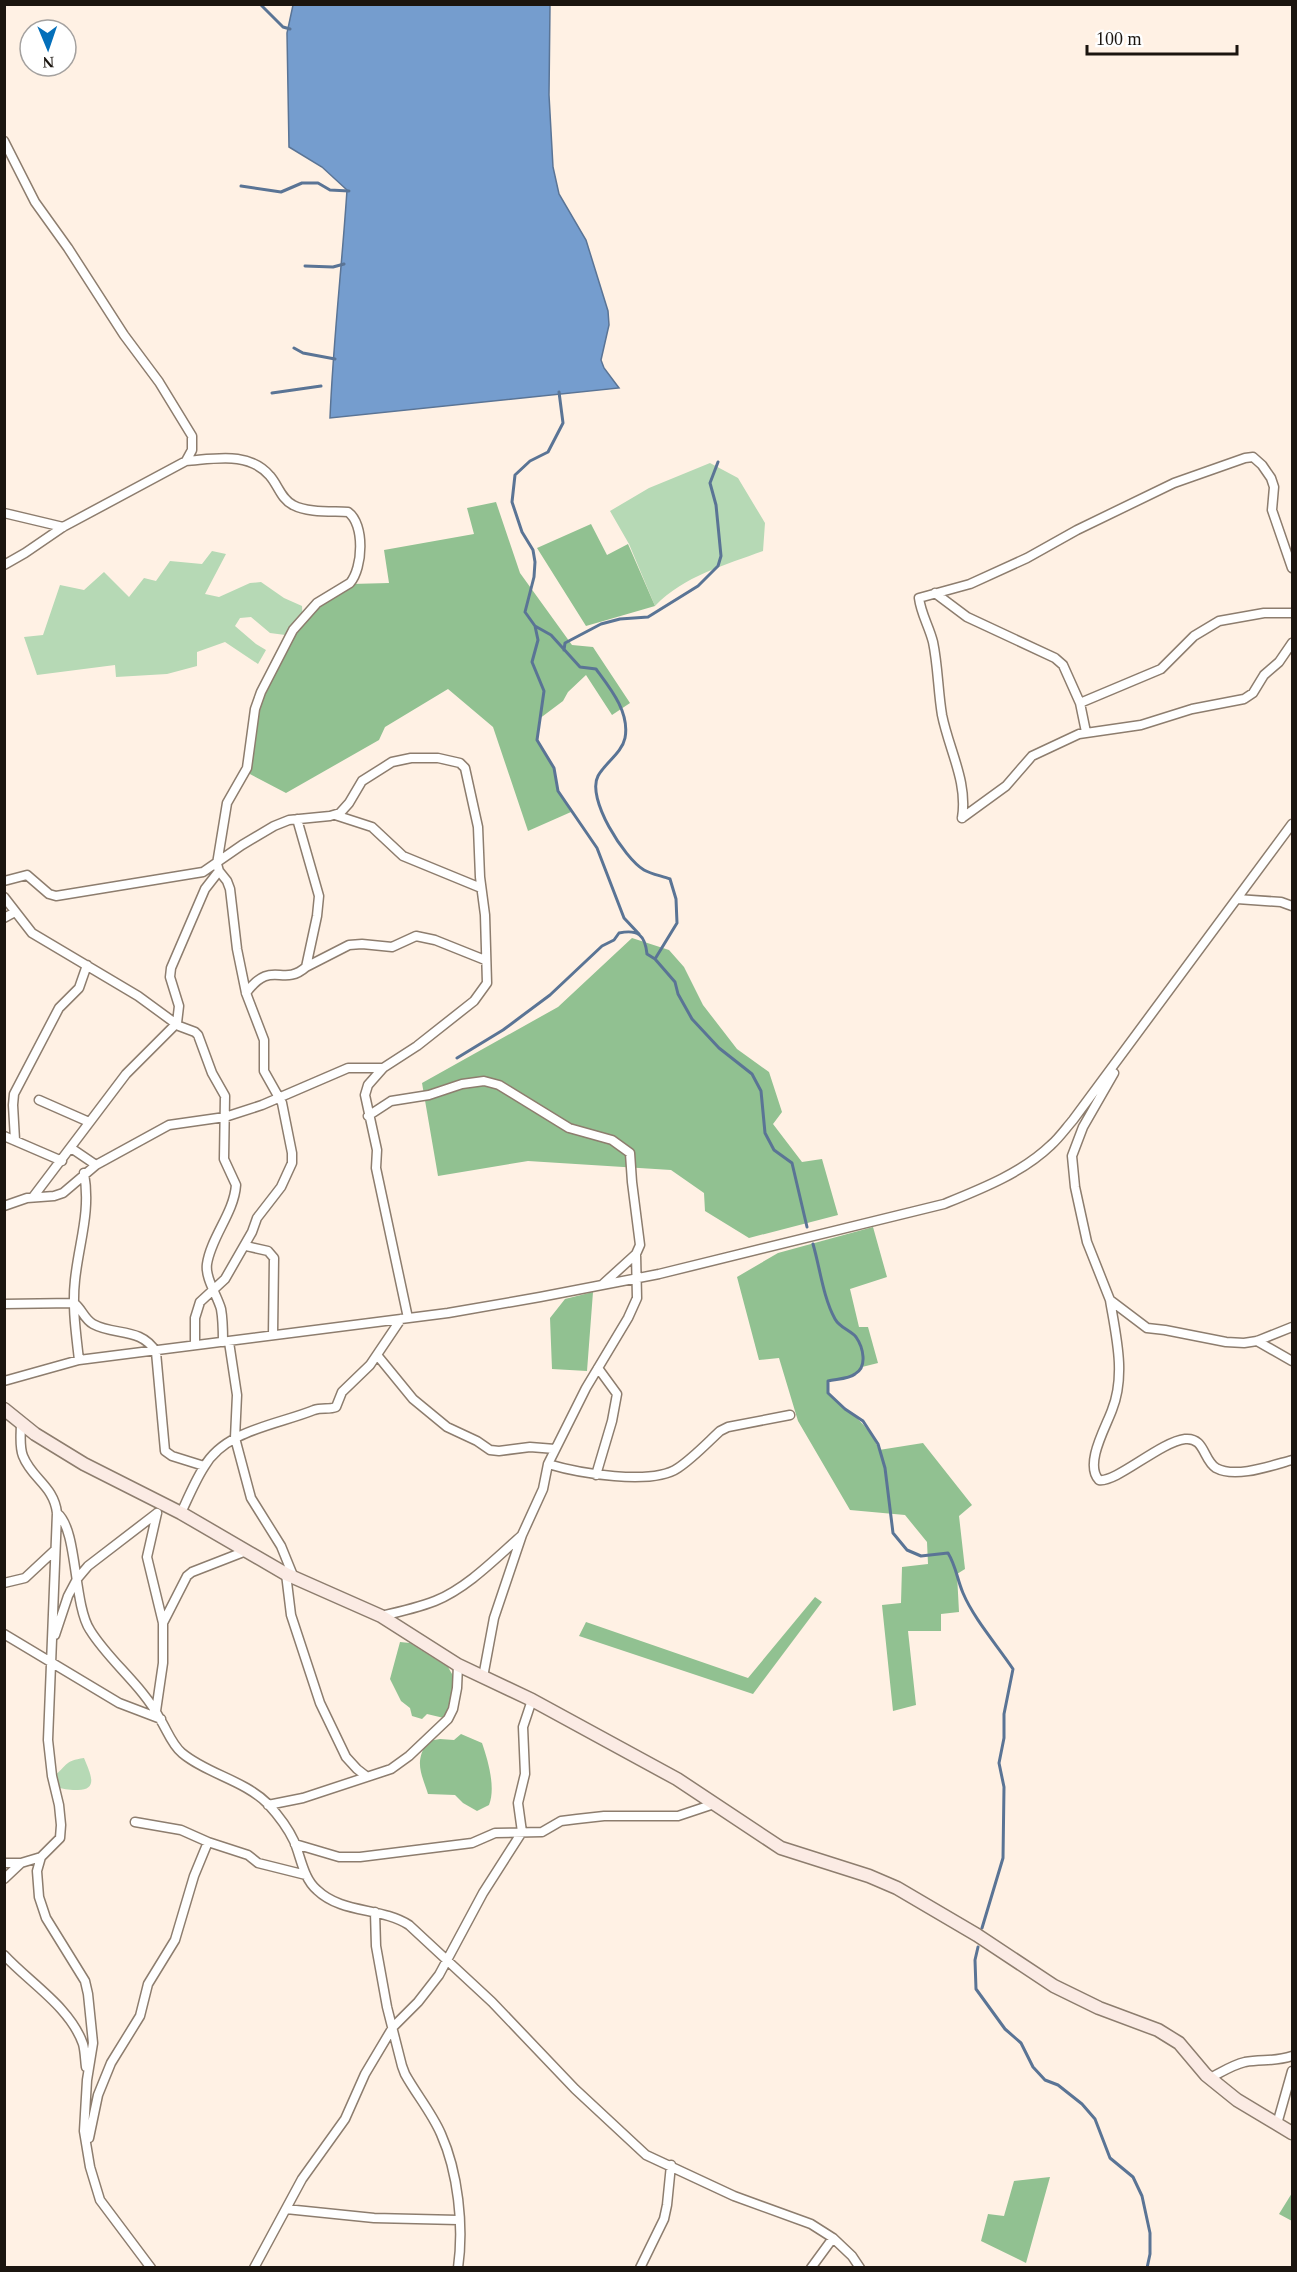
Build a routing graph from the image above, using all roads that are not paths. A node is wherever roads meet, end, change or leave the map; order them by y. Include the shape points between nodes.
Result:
1 (4, 141) edge
2 (186, 460) junction
3 (4, 513) edge
4 (63, 527) junction
5 (4, 565) edge
6 (1293, 568) edge
7 (935, 593) junction
8 (1293, 613) edge
9 (1293, 643) edge
10 (1080, 703) junction
11 (1086, 732) junction
12 (335, 815) junction
13 (297, 819) junction
14 (1293, 824) edge
15 (218, 867) junction
16 (4, 881) edge
17 (481, 888) junction
18 (4, 897) edge
19 (1237, 899) junction
20 (1293, 906) edge
21 (15, 912) junction
22 (4, 918) edge
23 (485, 960) junction
24 (87, 965) junction
25 (306, 968) junction
26 (246, 993) junction
27 (177, 1023) junction
28 (1120, 1057) junction
29 (383, 1068) junction
30 (280, 1098) junction
31 (39, 1100) dead end
32 (368, 1116) junction
33 (225, 1117) junction
34 (89, 1122) junction
35 (4, 1136) edge
36 (15, 1140) junction
37 (71, 1148) junction
38 (62, 1161) junction
39 (96, 1165) junction
40 (84, 1173) junction
41 (33, 1197) junction
42 (4, 1206) edge
43 (246, 1245) junction
44 (636, 1254) junction
45 (635, 1279) junction
46 (603, 1284) junction
47 (215, 1289) junction
48 (1110, 1300) junction
49 (74, 1303) junction
50 (4, 1304) edge
51 (405, 1318) junction
52 (1293, 1327) edge
53 (273, 1335) junction
54 (1257, 1341) junction
55 (226, 1342) junction
56 (195, 1345) junction
57 (156, 1352) junction
58 (378, 1355) junction
59 (79, 1360) junction
60 (1293, 1361) edge
61 (598, 1368) junction
62 (4, 1382) edge
63 (790, 1415) dead end
64 (11, 1418) edge
65 (235, 1438) junction
66 (555, 1449) junction
67 (1293, 1460) edge
68 (548, 1464) junction
69 (204, 1466) junction
70 (596, 1475) junction
71 (161, 1510) junction
72 (57, 1513) junction
73 (181, 1513) junction
74 (522, 1535) junction
75 (55, 1550) junction
76 (246, 1551) junction
77 (290, 1576) junction
78 (77, 1579) junction
79 (4, 1583) edge
80 (381, 1616) junction
81 (163, 1623) junction
82 (4, 1634) edge
83 (52, 1644) junction
84 (52, 1663) junction
85 (458, 1665) junction
86 (483, 1677) junction
87 (532, 1700) junction
88 (158, 1715) junction
89 (366, 1776) junction
90 (714, 1804) junction
91 (268, 1805) junction
92 (135, 1822) dead end
93 (522, 1832) junction
94 (208, 1842) junction
95 (295, 1844) junction
96 (41, 1857) junction
97 (4, 1863) edge
98 (21, 1863) junction
99 (306, 1875) junction
100 (4, 1879) edge
101 (375, 1911) junction
102 (4, 1955) edge
103 (448, 1959) junction
104 (393, 2027) junction
105 (1293, 2056) edge
106 (1293, 2071) edge
107 (1210, 2078) junction
108 (87, 2080) junction
109 (1277, 2124) junction
110 (1293, 2133) edge
111 (87, 2148) junction
112 (671, 2165) junction
113 (286, 2209) junction
114 (458, 2220) junction
115 (833, 2238) junction
116 (151, 2268) edge
117 (254, 2268) edge
118 (458, 2268) edge
119 (640, 2268) edge
120 (811, 2268) edge
121 (860, 2268) edge

1 - 2 street via 35,202 178,411 193,440
2 - 4 street
2 - 15 street via 252,462 272,478 295,506 348,512 356,519 359,539 354,578 317,603 293,630 261,692 249,761 227,803
3 - 4 street
4 - 5 street
6 - 7 street via 1272,510 1271,478 1252,457 1174,483 980,580
7 - 10 street via 968,617 1055,658 1063,665
7 - 11 street via 919,598 932,639 943,717 963,789 962,818 1006,786 1032,756
8 - 10 street via 1254,614 1219,621 1194,636 1161,669
9 - 11 street via 1244,699 1192,709 1141,725
10 - 11 street
12 - 13 street
12 - 17 street via 372,827 403,856
12 - 17 street via 345,808 362,781 392,762 438,758 460,763 468,778 478,827
13 - 15 street via 267,830
13 - 25 street via 319,896
14 - 19 street
15 - 16 street via 56,896 27,875
15 - 26 street via 230,889
15 - 27 street via 204,889 171,968 179,1006
17 - 23 street
18 - 21 street
19 - 20 street
19 - 28 street
21 - 22 street
21 - 24 street via 32,933
23 - 25 street via 416,936 392,947 349,945
23 - 29 street via 487,983 483,991 417,1046
24 - 27 street
24 - 36 street via 79,988 59,1008 16,1088 12,1105
25 - 26 street via 294,976 262,976
26 - 30 street via 264,1040 266,1075
27 - 33 street via 198,1035 225,1096
27 - 34 street via 126,1074
28 - 45 street via 1051,1146 987,1186 944,1204
28 - 48 street via 1083,1126 1072,1156 1087,1242
29 - 30 street via 348,1068
29 - 32 street via 366,1089
30 - 33 street
30 - 43 street via 292,1163 281,1187 257,1218
31 - 34 street
32 - 44 street via 391,1101 484,1081 499,1085 569,1128 615,1141 632,1156 640,1245
32 - 51 street
33 - 39 street via 160,1128
33 - 47 street via 224,1159 236,1188 208,1262 208,1275
34 - 37 street
35 - 36 street
36 - 38 street
37 - 38 street
37 - 39 street
38 - 41 street
39 - 40 street
40 - 41 street via 63,1193
40 - 49 street via 86,1224 77,1261
41 - 42 street
43 - 47 street
43 - 53 street via 268,1251 274,1258
44 - 45 street
44 - 46 street
45 - 46 street
45 - 61 street via 637,1298
46 - 51 street via 506,1304
47 - 55 street
47 - 56 street via 203,1297 196,1310
48 - 54 street via 1147,1328 1226,1342
48 - 67 street via 1119,1370 1113,1409 1098,1442 1095,1467 1099,1480 1109,1479 1155,1450 1187,1439 1195,1439 1215,1467 1228,1471 1254,1470
49 - 50 street
49 - 57 street via 91,1323 137,1334
49 - 59 street
51 - 53 street
51 - 58 street
52 - 54 street
53 - 55 street
54 - 60 street
55 - 56 street
55 - 65 street via 237,1395
56 - 57 street
57 - 59 street
57 - 69 street via 165,1451
58 - 65 street via 342,1392 339,1405 334,1408 319,1409
58 - 66 street via 413,1399 447,1427 490,1450
59 - 62 street
61 - 66 street
61 - 70 street via 617,1394
63 - 70 street via 728,1427 670,1472 646,1476
64 - 71 street
64 - 72 street via 24,1459 51,1493
65 - 69 street via 219,1448
65 - 77 street via 253,1504 281,1546
66 - 68 street
68 - 70 street
68 - 74 street via 543,1489
69 - 73 street
71 - 73 street
71 - 78 street via 88,1566
71 - 81 street via 147,1557
72 - 75 street
72 - 78 street via 72,1546
73 - 76 street
74 - 80 street via 453,1591 416,1608
74 - 86 street via 494,1618
75 - 79 street via 25,1578
75 - 83 street
76 - 77 street
76 - 81 street via 187,1576
77 - 80 street
77 - 89 street via 291,1614 321,1703 346,1757
78 - 83 street
78 - 88 street via 89,1629
80 - 85 street
81 - 88 street
82 - 84 street
83 - 84 street
84 - 88 street via 119,1703
84 - 96 street via 48,1740 61,1825 60,1838
85 - 86 street
85 - 89 street via 457,1688 448,1719 391,1769
86 - 87 street
87 - 90 street via 677,1779
87 - 93 street via 523,1727 525,1774 518,1803
88 - 91 street via 180,1752 229,1778
89 - 91 street via 303,1798
90 - 93 street via 678,1816 577,1819 561,1821 542,1832
90 - 107 street via 781,1848 897,1888 1054,1986 1158,2030 1179,2043
91 - 95 street
92 - 94 street via 181,1830
93 - 95 street via 495,1833 472,1843 360,1857 339,1857
93 - 103 street
94 - 99 street via 248,1855 258,1863
94 - 111 street via 175,1941 148,1984 140,2016 111,2063 98,2095
95 - 99 street
96 - 98 street
96 - 108 street via 37,1871 39,1897 46,1918 85,1981 88,1994 93,2043
97 - 98 street
98 - 100 street
99 - 101 street via 315,1890 329,1899 351,1908
101 - 103 street via 409,1925
101 - 104 street via 375,1946
102 - 108 street via 74,2025 83,2045
103 - 104 street via 418,2002
103 - 112 street via 574,2089 646,2155
104 - 113 street via 364,2074 345,2119 302,2179
104 - 114 street via 405,2074 441,2133 453,2171
105 - 107 street via 1237,2064
106 - 109 street
107 - 109 street
108 - 111 street
109 - 110 street
111 - 116 street via 100,2200
112 - 115 street via 734,2196 811,2224
112 - 119 street via 664,2219
113 - 114 street via 374,2218
113 - 117 street
114 - 118 street
115 - 120 street
115 - 121 street

